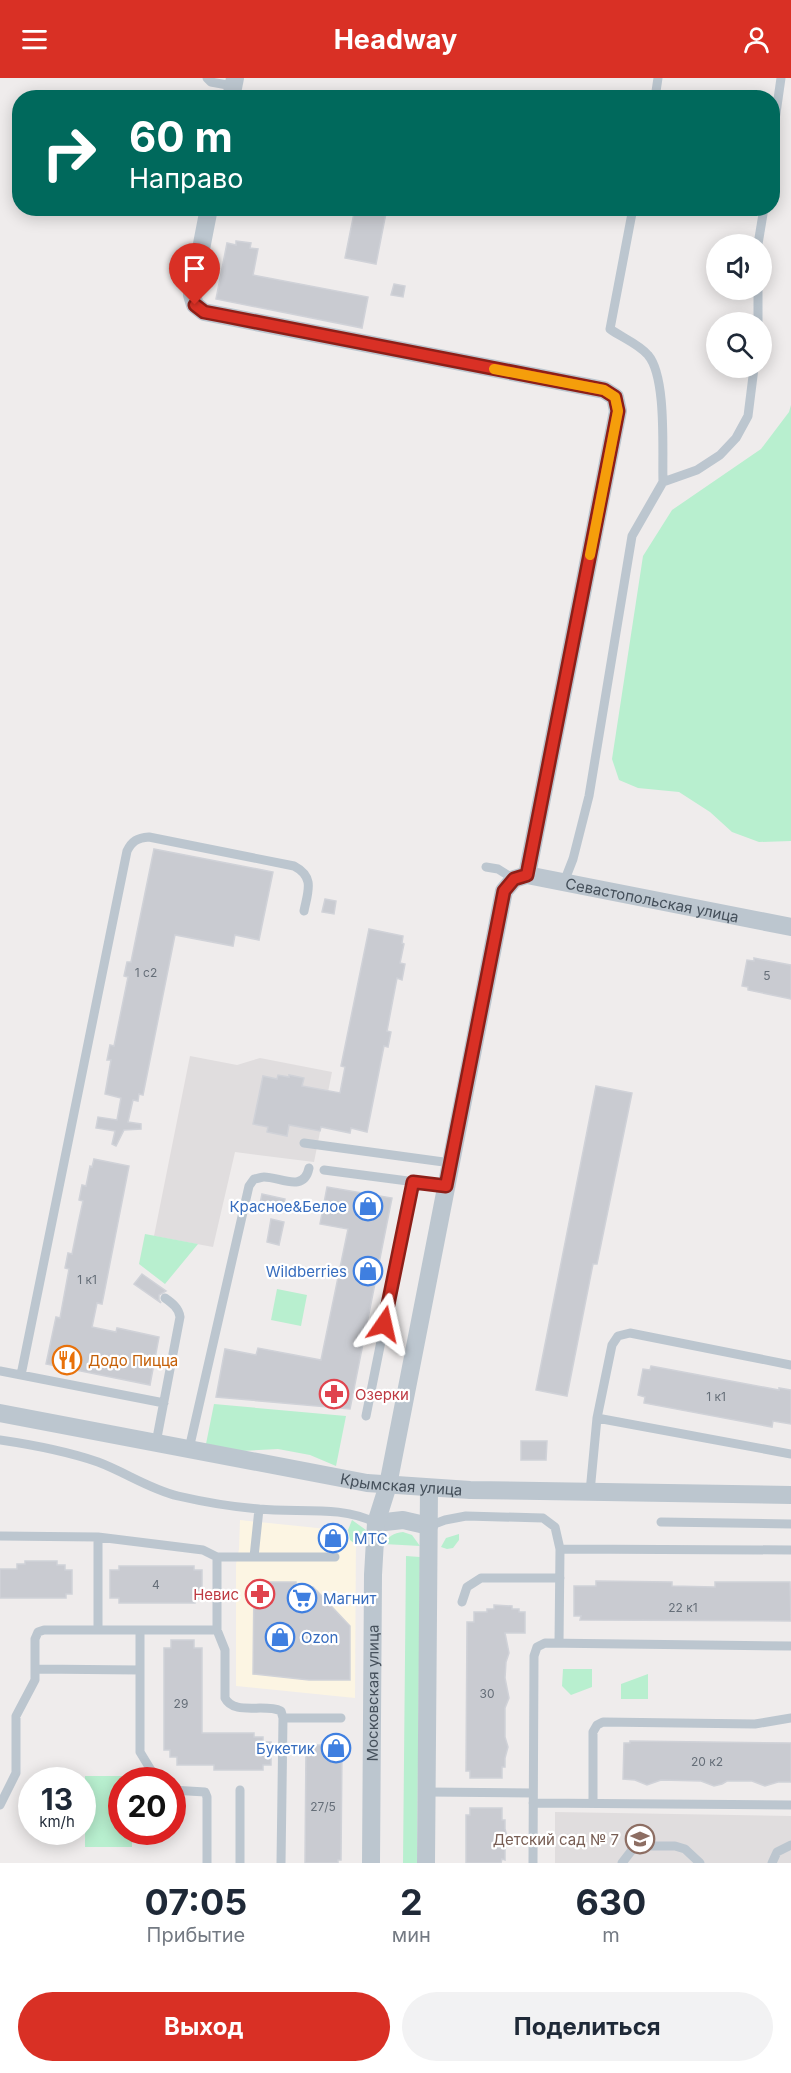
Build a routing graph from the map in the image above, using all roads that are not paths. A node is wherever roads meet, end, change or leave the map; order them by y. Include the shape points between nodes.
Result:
1 (207, 78) edge
2 (233, 87) edge
3 (207, 216) edge
4 (631, 216) edge
5 (763, 216) edge
6 (760, 234) edge
7 (753, 378) edge
8 (663, 482) junction
9 (486, 867) dead end
10 (520, 877) junction
11 (564, 882) junction
12 (304, 911) dead end
13 (791, 927) edge
14 (304, 1143) dead end
15 (451, 1162) junction
16 (309, 1168) dead end
17 (324, 1170) dead end
18 (413, 1182) junction
19 (446, 1186) junction
20 (165, 1298) dead end
21 (791, 1365) edge
22 (0, 1371) edge
23 (21, 1375) junction
24 (164, 1403) junction
25 (0, 1415) edge
26 (366, 1416) dead end
27 (597, 1418) junction
28 (0, 1440) edge
29 (156, 1443) junction
30 (189, 1449) junction
31 (791, 1455) edge
32 (388, 1485) junction
33 (429, 1488) junction
34 (590, 1492) junction
35 (791, 1495) edge
36 (259, 1509) junction
37 (661, 1522) dead end
38 (376, 1523) junction
39 (791, 1524) edge
40 (429, 1526) junction
41 (0, 1536) edge
42 (98, 1537) junction
43 (560, 1549) junction
44 (791, 1550) edge
45 (217, 1557) junction
46 (254, 1557) junction
47 (335, 1557) dead end
48 (560, 1578) junction
49 (462, 1602) dead end
50 (98, 1630) junction
51 (140, 1630) junction
52 (217, 1630) junction
53 (559, 1644) junction
54 (791, 1646) edge
55 (35, 1670) junction
56 (140, 1670) junction
57 (283, 1718) junction
58 (341, 1718) dead end
59 (791, 1719) edge
60 (149, 1767) edge
61 (240, 1790) dead end
62 (186, 1791) edge
63 (427, 1792) junction
64 (533, 1798) junction
65 (593, 1803) junction
66 (0, 1805) edge
67 (791, 1805) edge
68 (791, 1845) edge
69 (207, 1863) edge
70 (240, 1863) edge
71 (281, 1863) edge
72 (371, 1863) edge
73 (426, 1863) edge
74 (533, 1863) edge
75 (622, 1863) edge
76 (700, 1863) edge
77 (772, 1863) edge

1 - 2 lane
3 - 10 street via 192,295 195,305 204,312 604,390 615,397 618,411
4 - 8 lane via 610,329 647,354 656,369 661,396
5 - 6 lane
7 - 8 lane via 748,416 736,438 697,470
8 - 11 lane via 632,536 589,796
9 - 10 lane
10 - 11 street, Севастопольская улица
10 - 15 street via 504,891
11 - 13 street, Севастопольская улица
12 - 23 lane via 308,879 294,866 149,837 139,838 126,851
14 - 15 lane
15 - 19 street
16 - 30 lane via 302,1181 263,1177 254,1179 249,1186
17 - 18 lane
18 - 19 lane
18 - 26 lane
19 - 32 street
20 - 24 lane via 180,1312 180,1317
21 - 27 lane via 630,1333 618,1336 612,1345
22 - 23 lane
23 - 24 lane
24 - 29 lane
25 - 29 street, Крымская улица
27 - 31 lane
27 - 34 lane
28 - 36 lane via 45,1446 99,1462 177,1496
29 - 30 street, Крымская улица
30 - 32 street, Крымская улица
32 - 33 street, Крымская улица
32 - 38 street, Московская улица
33 - 34 street, Крымская улица
33 - 40 street
34 - 35 street, Крымская улица
36 - 38 lane via 348,1513
36 - 46 lane
37 - 39 lane
38 - 40 street via 403,1520
38 - 72 street, Московская улица
40 - 43 lane via 466,1516 543,1518 555,1527
40 - 63 street
41 - 42 lane
42 - 45 lane via 203,1550
42 - 50 lane
43 - 44 lane
43 - 48 lane
45 - 46 lane
45 - 52 lane
46 - 47 lane
48 - 49 lane via 481,1578 467,1587
48 - 53 lane
50 - 51 lane
50 - 55 lane via 38,1632
51 - 52 lane
51 - 56 lane
52 - 57 lane via 225,1650 228,1704 274,1708 281,1711
53 - 54 lane
53 - 64 lane via 537,1647 534,1656
55 - 56 lane
55 - 66 lane via 35,1680 16,1716 16,1773
56 - 60 lane via 140,1752
57 - 58 lane
57 - 71 lane
59 - 65 lane via 755,1724 603,1722 593,1732
61 - 70 lane
62 - 69 lane via 205,1792 207,1797
63 - 64 lane
63 - 73 street
64 - 65 lane
64 - 74 lane
65 - 67 lane
68 - 77 lane via 777,1852
75 - 76 lane via 632,1850 642,1846 675,1846

